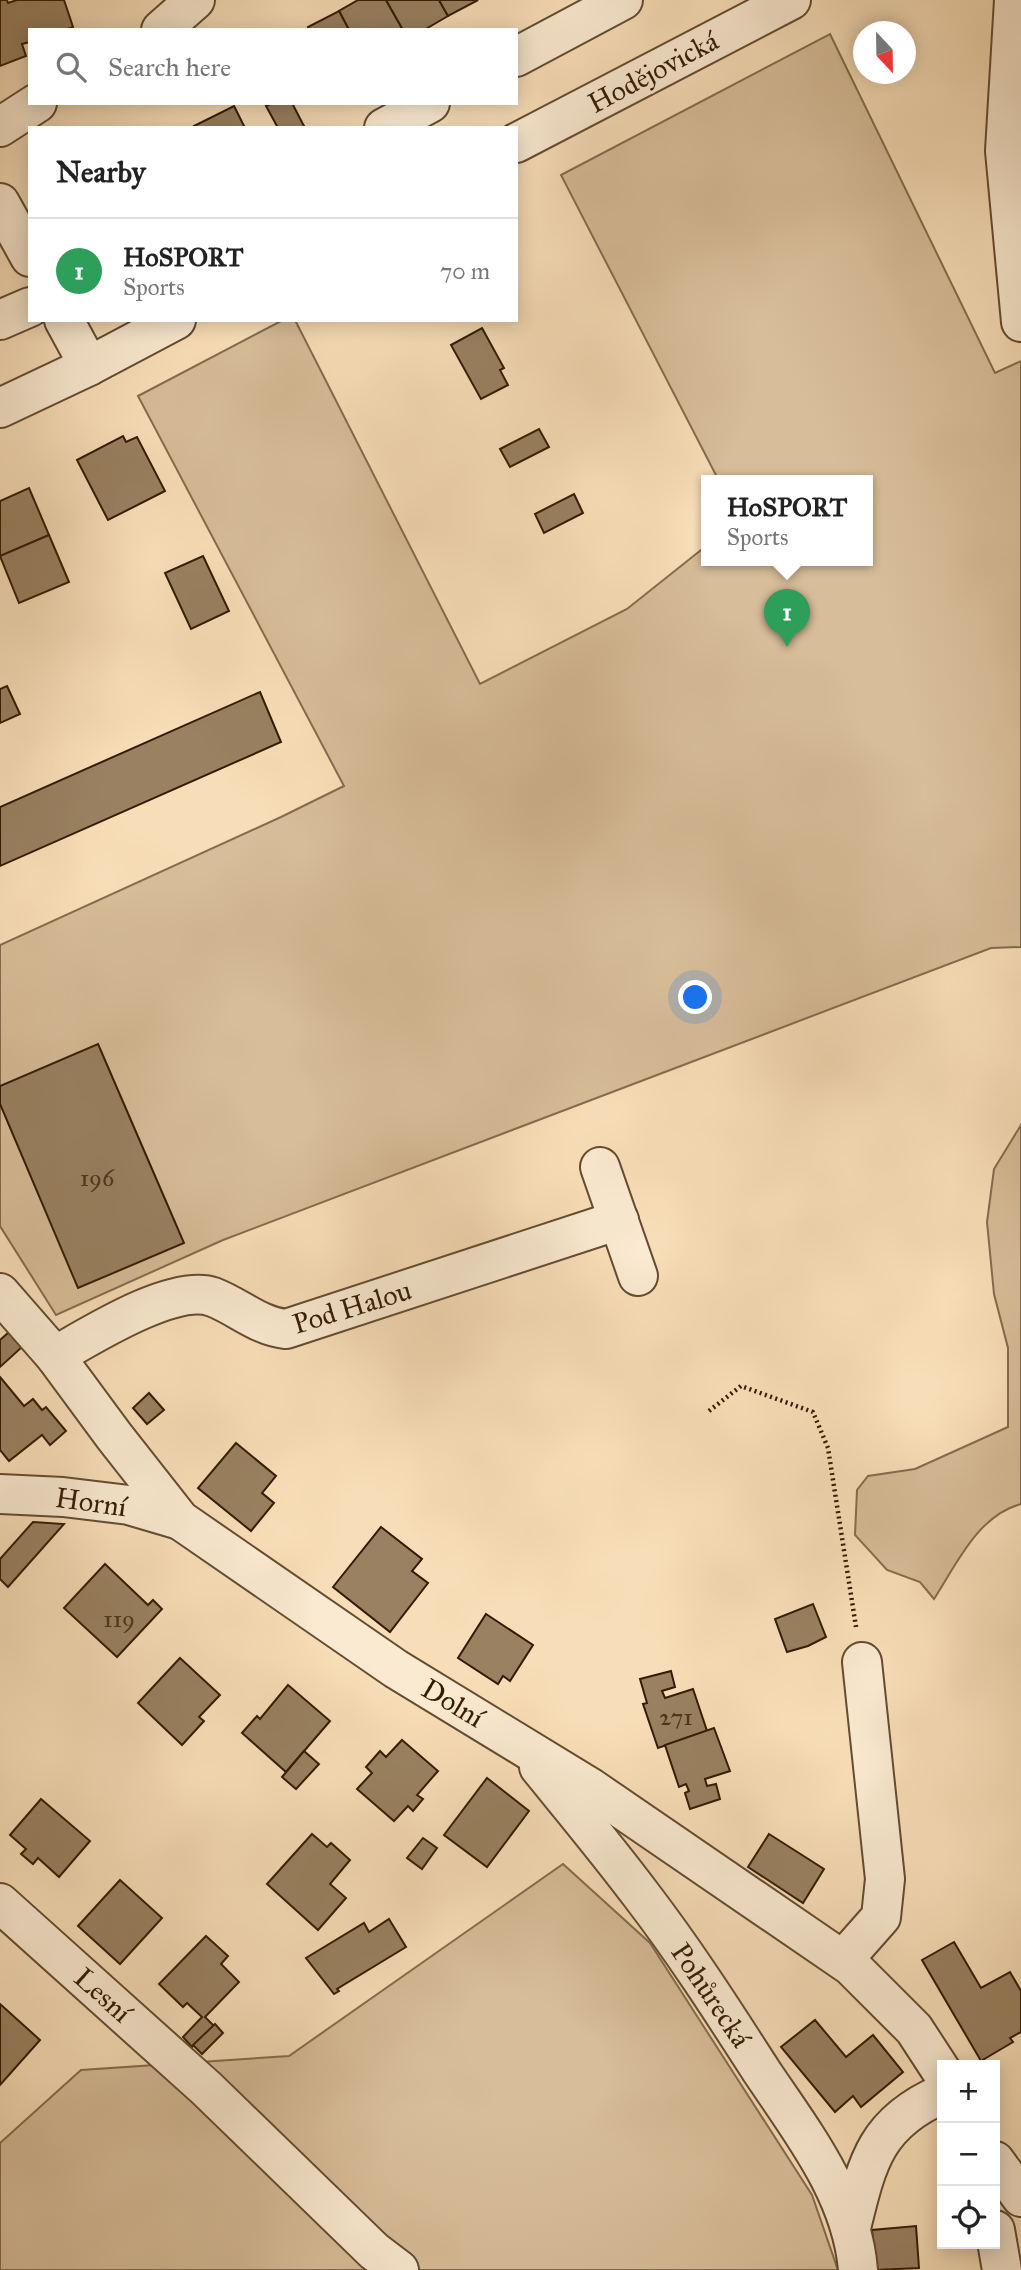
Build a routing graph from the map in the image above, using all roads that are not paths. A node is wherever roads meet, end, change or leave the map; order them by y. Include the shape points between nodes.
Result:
1 (195, 0) edge
2 (623, 0) edge
3 (791, 0) edge
4 (1013, 0) edge
5 (163, 28) edge
6 (518, 56) edge
7 (34, 105) edge
8 (426, 105) edge
9 (388, 126) edge
10 (0, 127) edge
11 (518, 142) edge
12 (0, 204) edge
13 (28, 253) edge
14 (28, 308) edge
15 (0, 320) edge
16 (65, 322) edge
17 (172, 322) edge
18 (1021, 322) edge
19 (89, 366) junction
20 (0, 408) edge
21 (600, 1167) dead end
22 (619, 1220) junction
23 (638, 1276) dead end
24 (0, 1293) edge
25 (55, 1356) junction
26 (0, 1494) edge
27 (180, 1520) junction
28 (862, 1662) road end
29 (520, 1744) junction
30 (0, 1903) edge
31 (843, 1960) junction
32 (937, 2064) edge
33 (937, 2096) edge
34 (1000, 2168) edge
35 (1021, 2197) edge
36 (850, 2228) junction
37 (998, 2249) edge
38 (399, 2270) edge
39 (858, 2270) edge
40 (1002, 2270) edge

1 - 5 street
2 - 6 street
3 - 11 street, Hodějovická
4 - 18 street via 1005,152
7 - 10 street
8 - 9 street
12 - 13 street
14 - 15 street
16 - 19 street
17 - 19 street
19 - 20 street
21 - 22 street
22 - 23 street
22 - 25 street, Pod Halou via 286,1329 271,1328 212,1297 181,1295
24 - 25 street, Dolní
25 - 27 street, Dolní
26 - 27 street, Horní via 129,1505
27 - 29 street, Dolní via 396,1670
28 - 31 street via 885,1879 881,1917
29 - 31 street, Dolní
29 - 36 street, Pohůrecká via 643,1897 739,2036 814,2150 844,2206
30 - 38 street, Lesní
31 - 32 street, Dolní via 914,2029
33 - 36 street via 918,2105 891,2128 867,2166
34 - 35 street
36 - 39 street, Pohůrecká
37 - 40 street

